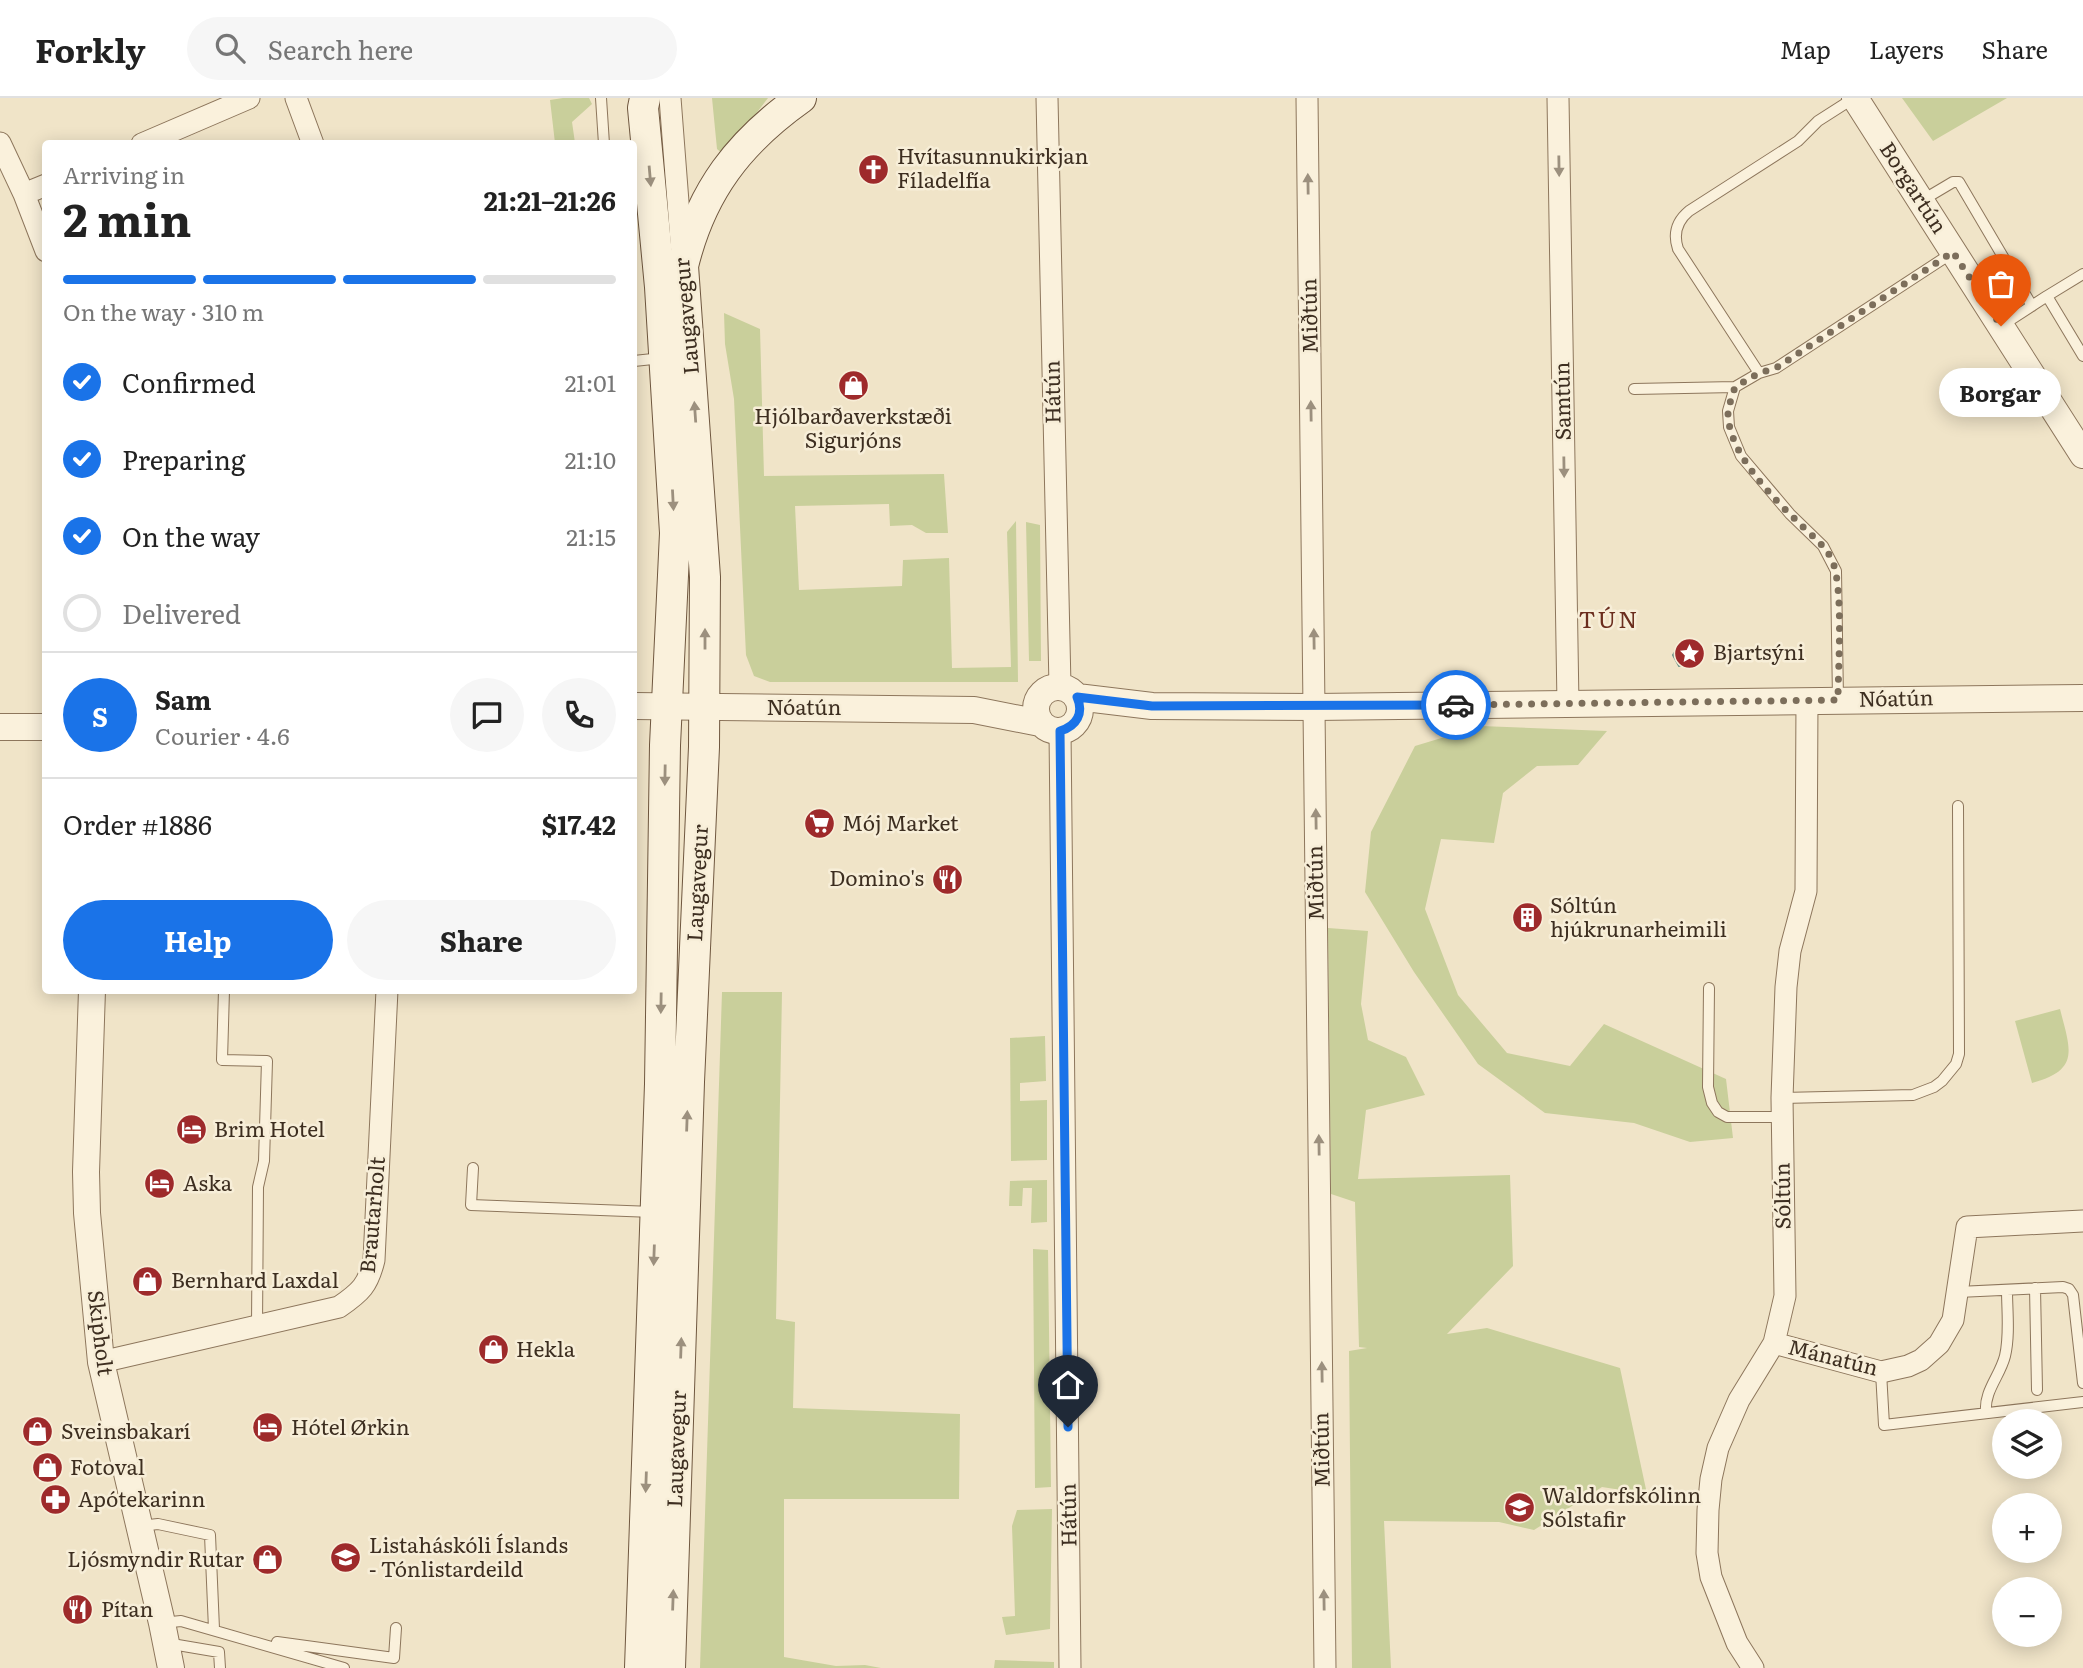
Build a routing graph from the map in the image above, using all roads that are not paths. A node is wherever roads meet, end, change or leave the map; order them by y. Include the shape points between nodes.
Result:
1 (249, 98) edge
2 (296, 98) edge
3 (601, 98) edge
4 (776, 98) edge
5 (801, 98) edge
6 (1046, 98) edge
7 (1307, 98) edge
8 (1558, 98) edge
9 (1855, 98) edge
10 (650, 100) edge
11 (752, 138) junction
12 (151, 140) edge
13 (312, 140) edge
14 (604, 140) edge
15 (0, 143) edge
16 (42, 187) edge
17 (24, 194) junction
18 (1921, 201) junction
19 (42, 241) edge
20 (1953, 252) junction
21 (683, 266) junction
22 (2083, 274) edge
23 (2047, 296) junction
24 (2032, 306) junction
25 (2001, 326) junction
26 (678, 356) junction
27 (2083, 356) edge
28 (637, 362) edge
29 (1759, 373) junction
30 (1735, 387) junction
31 (1634, 389) dead end
32 (2083, 455) edge
33 (2083, 682) edge
34 (1059, 692) junction
35 (2053, 697) junction
36 (2083, 698) edge
37 (1838, 700) junction
38 (1807, 701) junction
39 (1568, 704) junction
40 (637, 706) edge
41 (1152, 706) junction
42 (667, 707) junction
43 (1315, 707) junction
44 (705, 708) junction
45 (974, 710) junction
46 (1059, 726) junction
47 (0, 727) edge
48 (42, 727) edge
49 (1958, 806) dead end
50 (1709, 988) dead end
51 (92, 994) edge
52 (224, 994) edge
53 (387, 994) edge
54 (1782, 1107) junction
55 (473, 1168) dead end
56 (655, 1212) junction
57 (2083, 1221) edge
58 (2035, 1288) junction
59 (2007, 1290) junction
60 (1958, 1292) junction
61 (257, 1326) junction
62 (1774, 1343) junction
63 (101, 1362) junction
64 (1881, 1372) junction
65 (2083, 1383) edge
66 (2037, 1390) dead end
67 (2083, 1402) edge
68 (1986, 1412) junction
69 (139, 1526) junction
70 (396, 1628) dead end
71 (214, 1629) junction
72 (245, 1638) junction
73 (166, 1645) edge
74 (220, 1668) edge
75 (344, 1668) edge
76 (640, 1668) edge
77 (670, 1668) edge
78 (1070, 1668) edge
79 (1325, 1668) edge
80 (1753, 1668) edge

1 - 12 street
2 - 13 street
3 - 14 lane
4 - 11 street
5 - 11 main road
6 - 34 street, Hátún
43 -> 7 street, Miðtún
8 -> 39 street, Samtún
9 - 18 street, Borgartún
9 - 29 lane via 1689,211 1678,224 1678,249
10 - 21 street, Laugavegur
10 -> 26 main road, Laugavegur
11 - 21 main road via 700,211
15 - 17 street
16 - 17 street
17 - 19 street
18 - 20 street, Borgartún
18 - 24 lane via 1959,182
20 - 25 street, Borgartún
20 - 29 lane via 1776,368
21 - 26 main road, Laugavegur
22 - 23 lane
23 - 24 lane
23 - 27 lane
24 - 25 lane
25 - 32 street, Borgartún
26 - 28 lane
26 -> 42 main road, Laugavegur
44 -> 26 main road, Laugavegur via 705,577
29 - 30 lane
30 - 31 lane
30 - 37 lane via 1729,427 1741,456 1769,492 1823,546 1836,571
33 - 35 street, Nóatún
34 - 41 street, Nóatún
34 - 45 street, Nóatún
34 - 46 street via 1080,710
34 - 46 street via 1035,708
35 - 36 street, Nóatún
35 - 37 street, Nóatún
37 - 38 street, Nóatún
38 - 39 street, Nóatún
38 - 54 street, Sóltún via 1806,891 1790,951
39 - 43 street, Nóatún
40 - 42 street, Nóatún
41 - 43 street, Nóatún
41 - 46 street, Nóatún
42 - 44 street, Nóatún
42 -> 56 main road, Laugavegur
79 -> 43 street, Miðtún
44 - 45 street, Nóatún
77 -> 44 main road, Laugavegur
45 - 46 street, Nóatún
46 - 78 street, Hátún
47 - 48 street
49 - 54 lane via 1959,1054 1955,1064 1934,1087 1913,1095
50 - 54 lane via 1708,1087 1712,1103 1727,1117
51 - 63 street, Skipholt via 87,1213
52 - 61 lane via 222,1060 267,1061 264,1161 258,1187
53 - 61 street, Brautarholt via 374,1260 369,1282 339,1307
54 - 62 street, Sóltún via 1784,1296
55 - 56 lane via 471,1205
56 -> 76 main road, Laugavegur
57 - 60 street, Mánatún via 1967,1227
58 - 59 lane
58 - 65 lane via 2063,1287 2073,1296
58 - 66 lane
59 - 60 lane
59 - 68 lane via 2006,1352 1987,1393
60 - 64 street, Mánatún via 1953,1320 1940,1344 1921,1360
61 - 63 street, Brautarholt
62 - 64 street, Mánatún
62 - 80 street, Sóltún via 1739,1400 1718,1448 1708,1510 1711,1577 1725,1616
63 - 69 street, Skipholt
64 - 68 lane via 1884,1425
67 - 68 lane
69 - 71 lane via 158,1524 210,1535
69 - 73 street, Skipholt
70 - 72 lane via 394,1658
71 - 72 lane
71 - 73 lane via 181,1620
72 - 75 lane
73 - 74 lane via 219,1652

